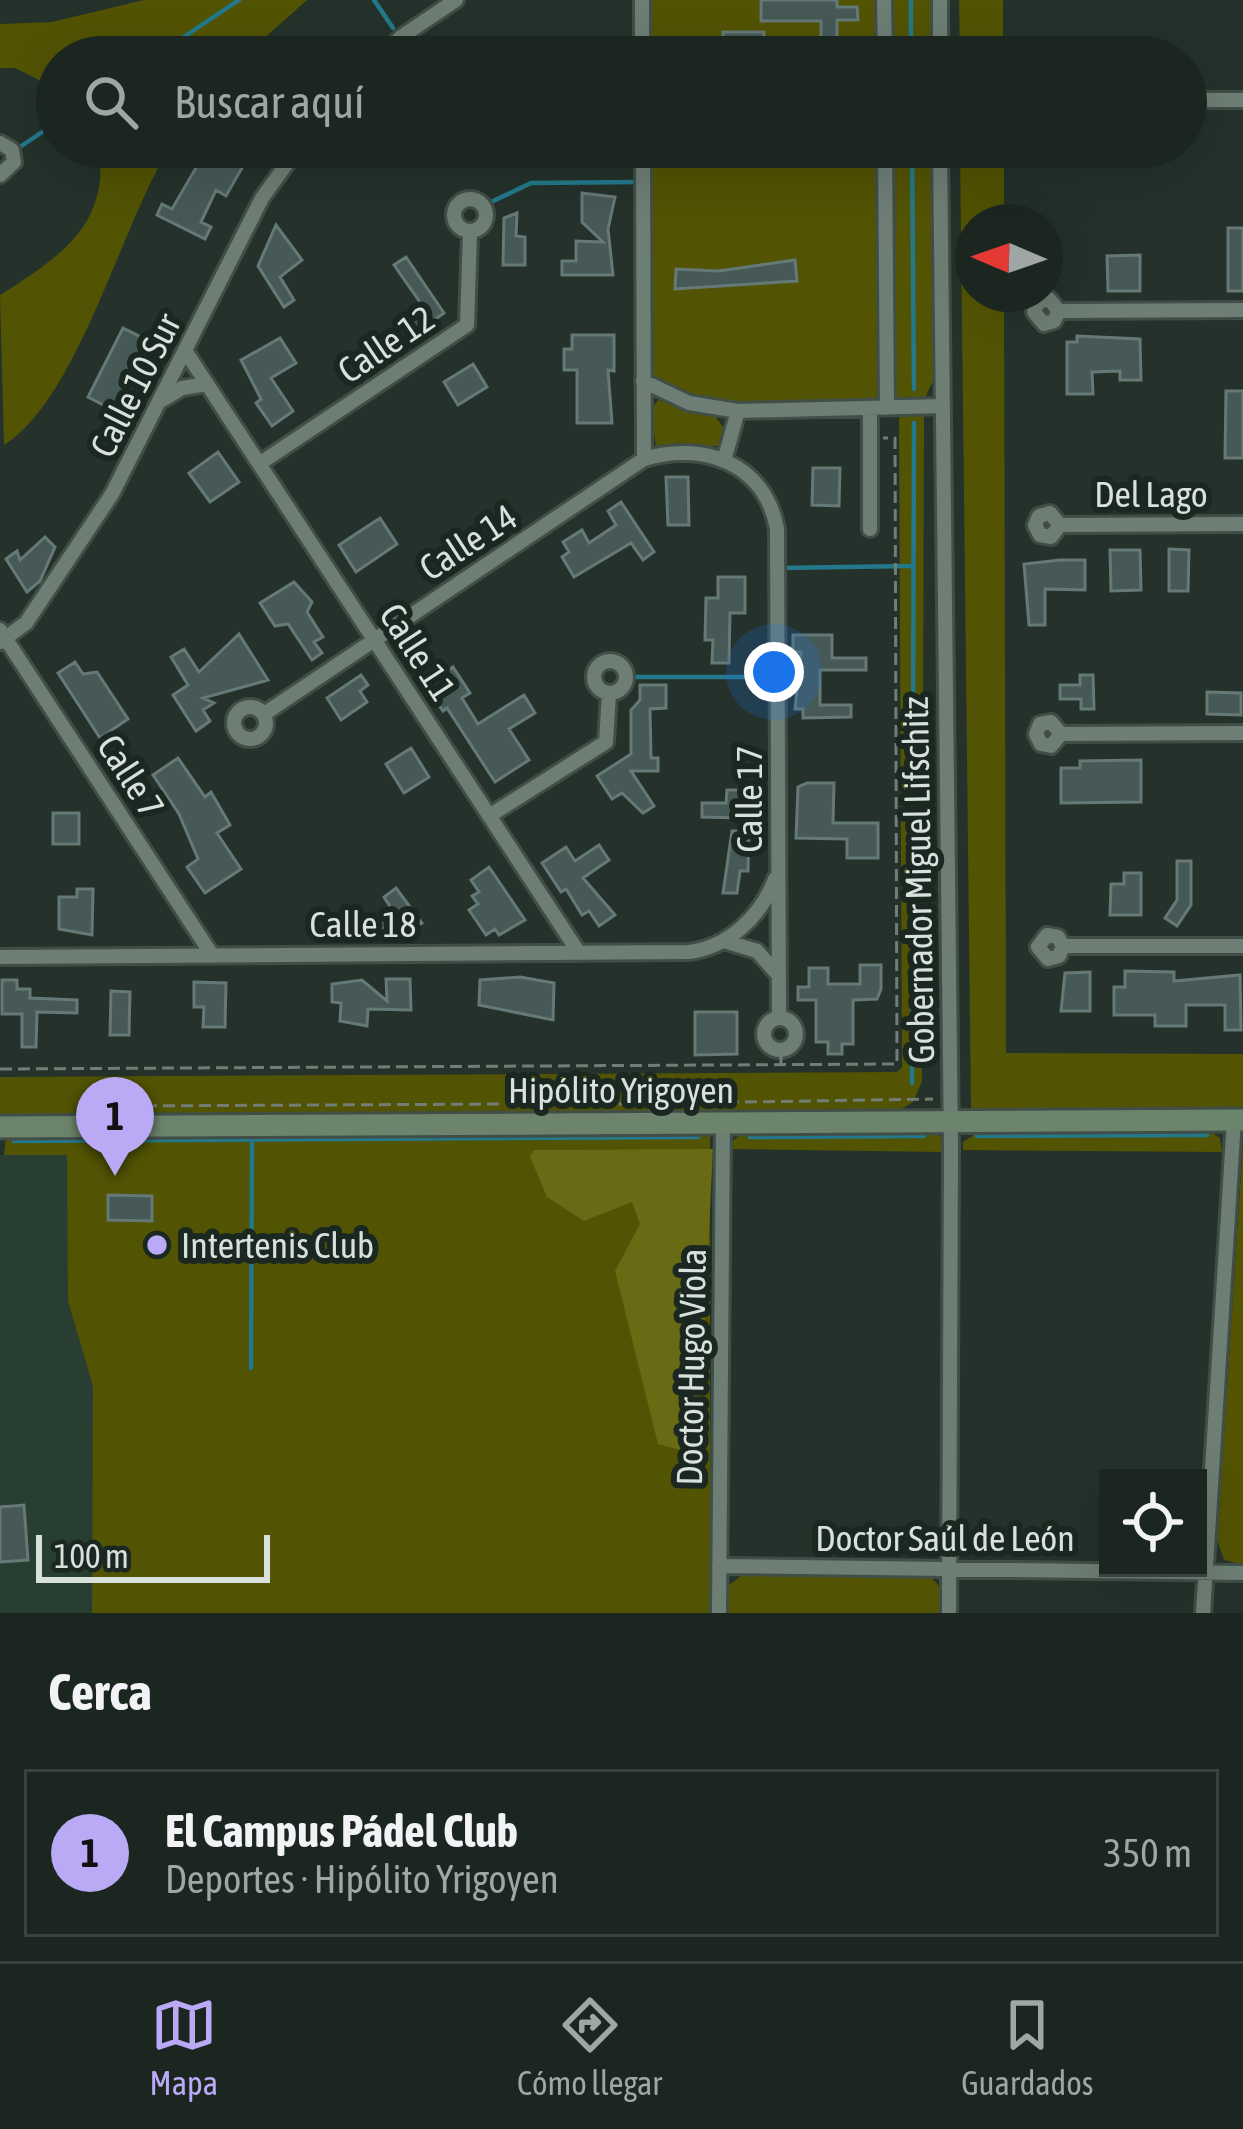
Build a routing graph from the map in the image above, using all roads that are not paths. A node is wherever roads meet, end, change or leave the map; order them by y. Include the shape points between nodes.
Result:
1 (456, 0) edge
2 (642, 0) edge
3 (884, 0) edge
4 (940, 0) edge
5 (402, 36) edge
6 (642, 36) edge
7 (885, 36) edge
8 (940, 36) edge
9 (1207, 100) edge
10 (1243, 100) edge
11 (0, 142) edge
12 (284, 168) edge
13 (643, 168) edge
14 (885, 168) edge
15 (940, 168) edge
16 (0, 175) edge
17 (470, 232) dead end
18 (1243, 310) edge
19 (1063, 311) edge
20 (186, 352) junction
21 (644, 381) junction
22 (207, 384) junction
23 (161, 401) junction
24 (943, 406) junction
25 (887, 407) junction
26 (869, 408) junction
27 (738, 411) junction
28 (725, 457) junction
29 (644, 459) junction
30 (259, 464) junction
31 (1243, 524) edge
32 (1060, 525) dead end
33 (870, 529) dead end
34 (2, 637) edge
35 (374, 640) junction
36 (609, 693) dead end
37 (264, 714) dead end
38 (1243, 733) edge
39 (1061, 734) dead end
40 (489, 816) junction
41 (779, 868) junction
42 (724, 941) junction
43 (1063, 946) dead end
44 (1243, 946) edge
45 (579, 953) junction
46 (212, 955) junction
47 (0, 957) edge
48 (779, 976) junction
49 (779, 1017) junction
50 (1239, 1120) edge
51 (951, 1121) junction
52 (723, 1122) junction
53 (0, 1126) edge
54 (1207, 1556) edge
55 (719, 1566) junction
56 (949, 1568) junction
57 (1099, 1569) edge
58 (1207, 1570) edge
59 (1243, 1573) edge
60 (1206, 1577) edge
61 (718, 1613) edge
62 (949, 1613) edge
63 (1203, 1613) edge

1 - 5 street
2 - 6 street
3 - 7 street
4 - 8 street
9 - 10 street
11 - 16 street via 14,162
12 - 20 street, Calle 10 Sur
13 - 21 street
14 - 25 street
15 - 24 street, Gobernador Miguel Lifschitz
17 - 30 street, Calle 12 via 467,326
18 - 19 street
20 - 22 street, Calle 11
20 - 23 street, Calle 10 Sur
21 - 27 street via 689,403
21 - 29 street
22 - 23 street
22 - 30 street, Calle 11
23 - 34 street, Calle 10 Sur via 112,494 26,623
24 - 25 street
24 - 51 street, Gobernador Miguel Lifschitz
25 - 26 street
26 - 27 street
26 - 33 street
27 - 28 street
28 - 29 street via 689,451
28 - 41 street, Calle 17 via 760,488 777,529
29 - 35 street, Calle 14
30 - 35 street, Calle 11
31 - 32 street, Del Lago
34 - 46 street, Calle 7
35 - 37 street, Calle 14
35 - 40 street, Calle 11
36 - 40 street via 606,742
38 - 39 street
40 - 45 street, Calle 11
41 - 42 street via 758,910
41 - 48 street, Calle 17
42 - 45 street, Calle 18 via 689,952
42 - 48 street via 757,951
43 - 44 street
45 - 46 street, Calle 18
46 - 47 street, Calle 18
48 - 49 street, Calle 17
49 - 49 street, Calle 17 via 796,1036 781,1058 764,1035
50 - 51 main road, Hipólito Yrigoyen
50 - 54 street
51 - 52 main road, Hipólito Yrigoyen
51 - 56 street, Gobernador Miguel Lifschitz
52 - 53 main road, Hipólito Yrigoyen
52 - 55 street, Doctor Hugo Viola
55 - 56 street, Doctor Saúl de León
55 - 61 street, Doctor Hugo Viola
56 - 57 street, Doctor Saúl de León
56 - 62 street, Gobernador Miguel Lifschitz
58 - 59 street, Doctor Saúl de León
60 - 63 street

